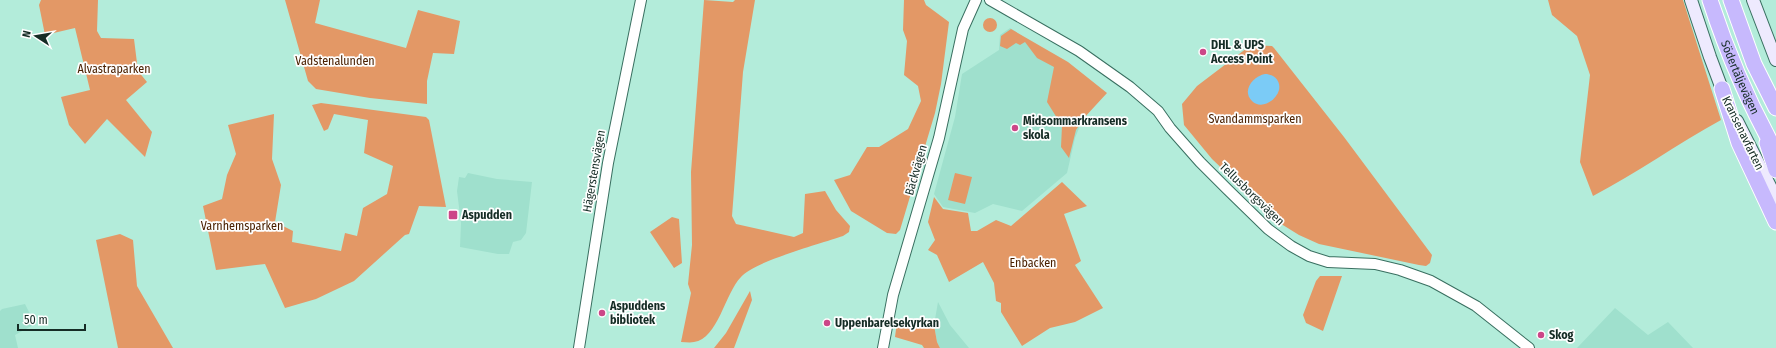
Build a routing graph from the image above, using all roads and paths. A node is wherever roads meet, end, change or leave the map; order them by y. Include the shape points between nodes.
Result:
1 (641, 0) edge
2 (976, 0) edge
3 (990, 0) edge
4 (1691, 0) edge
5 (1710, 0) edge
6 (1731, 0) edge
7 (1753, 0) edge
8 (1776, 60) edge
9 (1722, 89) junction
10 (1776, 108) edge
11 (1761, 125) junction
12 (1776, 152) edge
13 (1776, 170) edge
14 (1776, 198) edge
15 (1776, 222) edge
16 (579, 348) edge
17 (883, 348) edge
18 (1529, 348) edge

1 - 16 street, Hägerstensvägen via 609,158
2 - 17 street, Bäckvägen via 963,28 939,138 893,295
3 - 18 street, Tellusborgsvägen via 1079,51 1130,87 1158,111 1222,184 1268,229 1291,246 1309,256 1328,262 1375,264 1432,281 1476,306
4 - 9 main road, Södertäljevägen
5 - 11 highway, Södertäljevägen
6 - 10 highway, Södertäljevägen via 1754,64
7 - 8 main road
9 - 14 main road, Kransenavfarten
9 - 15 highway via 1739,143
11 - 12 highway, Södertäljevägen
11 - 13 highway

